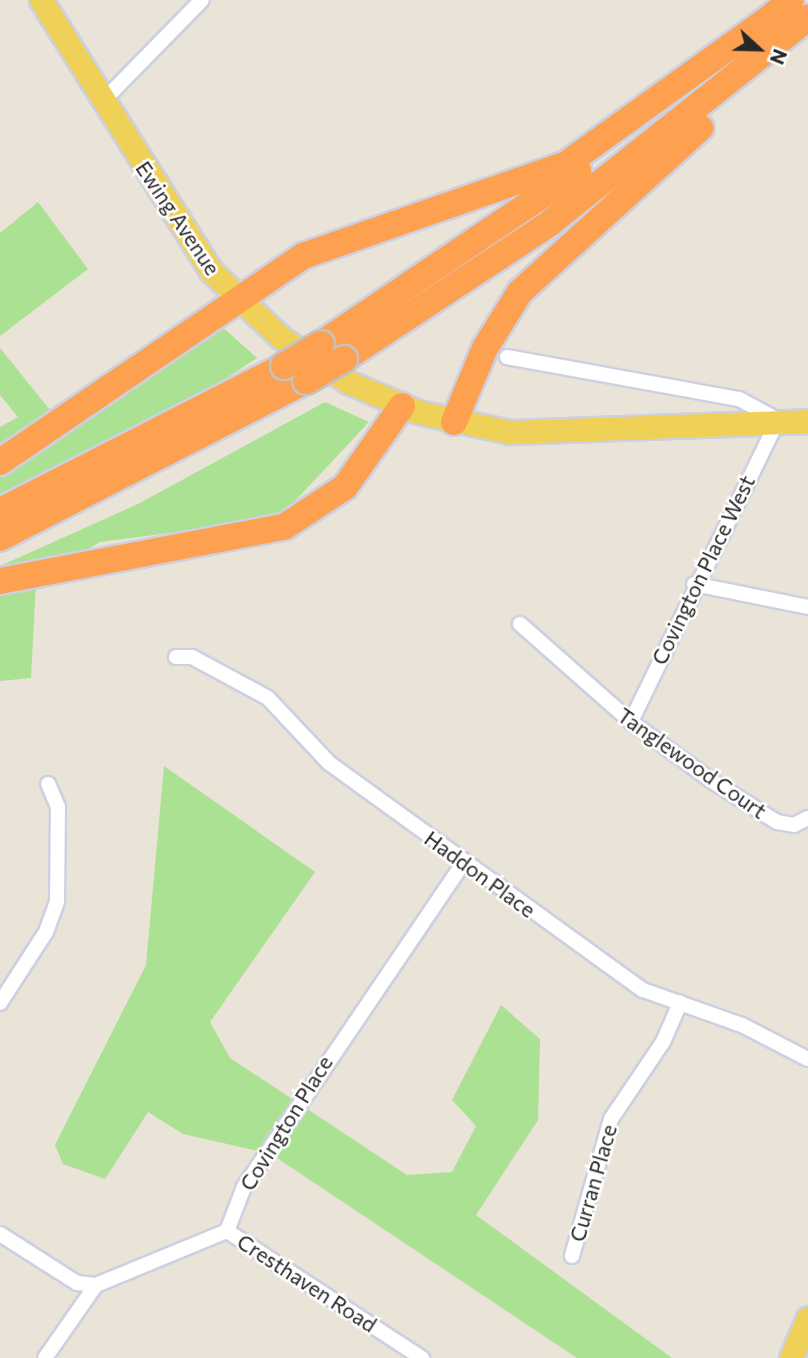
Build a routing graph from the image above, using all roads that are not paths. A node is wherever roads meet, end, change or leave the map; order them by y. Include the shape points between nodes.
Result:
1 (41, 0) edge
2 (202, 0) edge
3 (792, 0) edge
4 (808, 18) edge
5 (768, 19) junction
6 (808, 31) edge
7 (103, 101) junction
8 (237, 300) junction
9 (507, 357) dead end
10 (402, 406) junction
11 (778, 420) junction
12 (808, 421) edge
13 (454, 422) junction
14 (0, 462) edge
15 (0, 510) edge
16 (0, 538) edge
17 (0, 581) edge
18 (694, 584) junction
19 (808, 607) edge
20 (520, 624) dead end
21 (176, 657) dead end
22 (631, 722) junction
23 (48, 785) dead end
24 (808, 818) edge
25 (463, 863) junction
26 (0, 1003) edge
27 (680, 1003) junction
28 (808, 1059) edge
29 (228, 1231) junction
30 (0, 1234) edge
31 (572, 1256) dead end
32 (96, 1285) junction
33 (808, 1318) edge
34 (45, 1358) edge
35 (422, 1358) edge
36 (792, 1358) edge

1 - 7 main road, Ewing Avenue
2 - 7 street
3 - 5 highway
4 - 16 highway, bridge via 550,223 344,359
5 - 8 highway via 565,165 335,241
5 - 15 highway, bridge via 535,203 321,344 162,434
6 - 13 highway via 534,276 496,328
7 - 8 main road, Ewing Avenue via 185,236
8 - 10 main road, Ewing Avenue via 314,361
8 - 14 highway
9 - 11 street, Ewing Avenue via 739,399
10 - 13 main road, Ewing Avenue
10 - 17 highway via 345,487 284,527
11 - 12 main road, Ewing Avenue
11 - 13 main road, Ewing Avenue via 548,434
11 - 18 street, Covington Place West
18 - 19 street
18 - 22 street, Covington Place West
20 - 22 street, Tanglewood Court
21 - 25 street, Haddon Place via 192,657 268,698 329,763
22 - 24 street, Tanglewood Court via 777,822 794,825
23 - 26 street via 58,807 57,901 46,932
25 - 27 street, Haddon Place via 643,990
25 - 29 street, Covington Place via 244,1187
27 - 28 street, Haddon Place via 742,1025
27 - 31 street, Curran Place via 663,1042 611,1119
29 - 32 street
29 - 35 street, Cresthaven Road
30 - 32 street via 77,1283
32 - 34 street
33 - 36 main road

